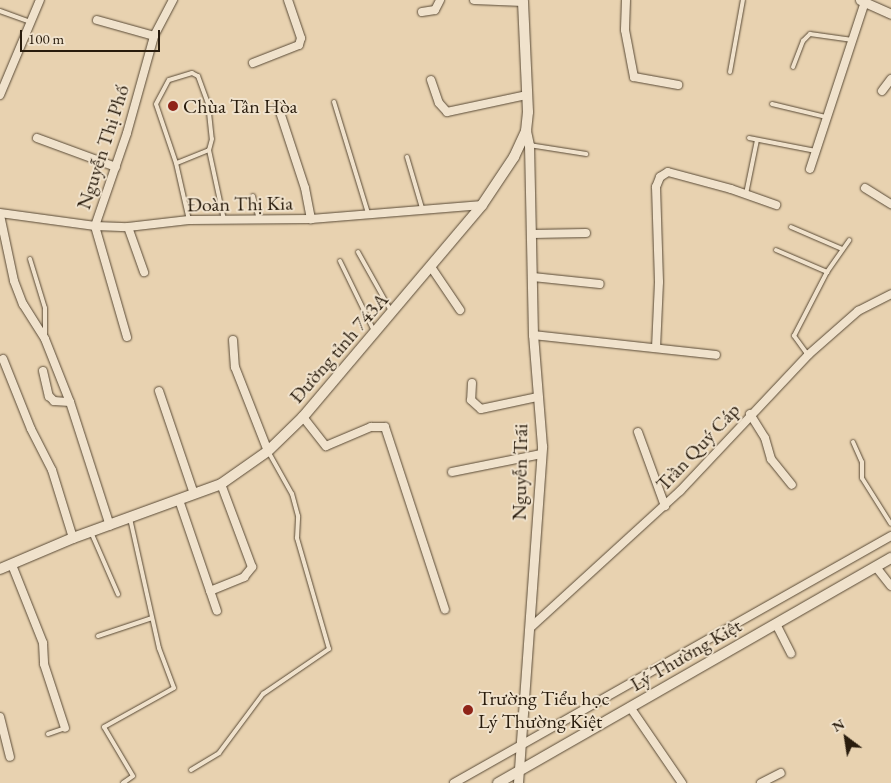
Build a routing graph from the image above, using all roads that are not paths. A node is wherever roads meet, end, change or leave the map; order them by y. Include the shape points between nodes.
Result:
1 (40, 0) edge
2 (173, 0) edge
3 (288, 0) edge
4 (440, 0) edge
5 (474, 0) edge
6 (626, 0) edge
7 (742, 0) edge
8 (523, 1) edge
9 (863, 1) edge
10 (0, 12) edge
11 (422, 12) dead end
12 (891, 14) edge
13 (98, 20) dead end
14 (30, 22) junction
15 (154, 36) junction
16 (855, 40) junction
17 (252, 63) dead end
18 (794, 67) dead end
19 (730, 72) dead end
20 (891, 79) edge
21 (431, 80) dead end
22 (678, 85) dead end
23 (882, 91) dead end
24 (0, 95) edge
25 (527, 95) junction
26 (334, 102) dead end
27 (772, 104) dead end
28 (278, 106) dead end
29 (828, 118) junction
30 (526, 131) junction
31 (37, 138) dead end
32 (749, 138) dead end
33 (757, 140) junction
34 (529, 146) junction
35 (209, 150) junction
36 (816, 151) junction
37 (586, 154) dead end
38 (407, 157) dead end
39 (176, 163) junction
40 (116, 166) junction
41 (810, 169) dead end
42 (864, 188) dead end
43 (746, 194) junction
44 (252, 196) dead end
45 (891, 204) edge
46 (482, 205) junction
47 (776, 205) dead end
48 (422, 208) junction
49 (368, 212) junction
50 (0, 214) edge
51 (311, 219) junction
52 (189, 220) junction
53 (224, 220) junction
54 (259, 220) junction
55 (95, 226) junction
56 (128, 227) junction
57 (791, 227) dead end
58 (586, 233) dead end
59 (532, 234) junction
60 (849, 240) dead end
61 (842, 249) junction
62 (776, 250) dead end
63 (358, 252) dead end
64 (30, 259) dead end
65 (340, 261) dead end
66 (432, 267) junction
67 (144, 272) dead end
68 (827, 272) junction
69 (533, 277) junction
70 (600, 284) dead end
71 (891, 294) edge
72 (460, 310) dead end
73 (392, 313) junction
74 (375, 333) junction
75 (127, 336) dead end
76 (534, 336) junction
77 (46, 339) junction
78 (233, 340) dead end
79 (656, 348) junction
80 (716, 355) dead end
81 (808, 355) junction
82 (3, 359) dead end
83 (43, 370) dead end
84 (472, 383) dead end
85 (159, 390) dead end
86 (537, 397) junction
87 (70, 402) junction
88 (750, 414) junction
89 (303, 417) junction
90 (638, 432) dead end
91 (853, 442) dead end
92 (268, 451) junction
93 (541, 454) junction
94 (452, 472) dead end
95 (221, 484) junction
96 (792, 485) dead end
97 (194, 494) junction
98 (178, 500) junction
99 (665, 506) junction
100 (130, 518) junction
101 (891, 524) edge
102 (110, 526) junction
103 (91, 532) junction
104 (891, 536) edge
105 (73, 538) junction
106 (891, 558) edge
107 (12, 565) junction
108 (876, 567) junction
109 (0, 569) edge
110 (891, 586) edge
111 (210, 591) junction
112 (118, 594) dead end
113 (446, 609) dead end
114 (217, 610) dead end
115 (152, 618) junction
116 (776, 624) junction
117 (531, 627) junction
118 (98, 636) dead end
119 (791, 653) dead end
120 (630, 707) junction
121 (0, 718) edge
122 (65, 728) joint
123 (48, 734) dead end
124 (521, 745) junction
125 (10, 757) dead end
126 (191, 770) dead end
127 (522, 770) junction
128 (781, 773) dead end
129 (773, 780) edge
130 (679, 782) edge
131 (124, 783) edge
132 (454, 783) edge
133 (498, 783) edge
134 (518, 783) edge
135 (761, 783) edge

1 - 14 street
2 - 15 street, Nguyễn Thị Phố
3 - 17 street via 301,38 299,45
4 - 11 street via 436,10
5 - 8 street
6 - 22 street via 625,30 634,77
7 - 19 lane
8 - 25 main road, Đường tỉnh 743A
9 - 12 street
9 - 16 street
10 - 14 lane
13 - 15 street
14 - 24 street
15 - 40 street, Nguyễn Thị Phố
16 - 18 lane via 810,34 803,41
16 - 29 street
20 - 23 street
21 - 25 street via 439,103 447,112
25 - 30 main road, Đường tỉnh 743A
26 - 49 lane
27 - 29 lane
28 - 51 street via 305,188
29 - 36 street
30 - 34 street, Nguyễn Trãi
30 - 46 main road, Đường tỉnh 743A via 514,157
31 - 40 street
32 - 33 lane
33 - 36 lane
33 - 43 lane
34 - 37 lane
34 - 59 street, Nguyễn Trãi
35 - 39 lane
35 - 39 lane via 211,117 201,82 192,73 175,76 163,88 156,104
35 - 53 lane
36 - 41 street
38 - 48 lane
39 - 52 lane
40 - 55 street, Nguyễn Thị Phố
42 - 45 street
43 - 47 street
43 - 79 street via 668,172 660,176 656,187 659,282
44 - 54 lane
46 - 48 street, Đoàn Thị Kia
46 - 66 main road, Đường tỉnh 743A
48 - 49 street, Đoàn Thị Kia
49 - 51 street, Đoàn Thị Kia
50 - 55 street, Đoàn Thị Kia
50 - 77 street via 14,281 23,304
51 - 54 street, Đoàn Thị Kia
52 - 53 street, Đoàn Thị Kia
52 - 56 street, Đoàn Thị Kia
53 - 54 street, Đoàn Thị Kia
55 - 56 street, Đoàn Thị Kia
55 - 75 street, Nguyễn Thị Phố
56 - 67 street
57 - 61 lane
58 - 59 street
59 - 69 street, Nguyễn Trãi
60 - 61 lane
61 - 68 lane
62 - 68 lane
63 - 73 lane
64 - 77 lane via 45,308
65 - 74 lane
66 - 72 street
66 - 73 main road, Đường tỉnh 743A
68 - 81 lane via 794,336
69 - 70 street
69 - 76 street, Nguyễn Trãi
71 - 81 street, Trần Quý Cáp via 858,311
73 - 74 main road, Đường tỉnh 743A
74 - 89 main road, Đường tỉnh 743A
76 - 79 street
76 - 86 street, Nguyễn Trãi
77 - 87 street
78 - 92 street via 235,367
79 - 80 street
81 - 88 street, Trần Quý Cáp
82 - 105 street via 31,429 52,470
83 - 87 street via 49,396 54,401
84 - 86 street via 472,400 481,409
85 - 97 street
86 - 93 street, Nguyễn Trãi
87 - 102 street
88 - 96 street via 765,438 771,459
88 - 99 street, Trần Quý Cáp
89 - 92 main road, Đường tỉnh 743A
89 - 113 street via 326,446 371,427 385,428
90 - 99 street
91 - 101 lane via 862,462 862,478
92 - 95 main road, Đường tỉnh 743A
92 - 126 lane via 292,494 298,516 297,538 329,649 263,694 219,754
93 - 94 street
93 - 117 street, Nguyễn Trãi
95 - 97 main road, Đường tỉnh 743A
95 - 111 street via 252,567 244,577
97 - 98 main road, Đường tỉnh 743A
98 - 100 main road, Đường tỉnh 743A
98 - 111 street
99 - 117 street, Trần Quý Cáp
100 - 102 main road, Đường tỉnh 743A
100 - 115 lane
102 - 103 main road, Đường tỉnh 743A
103 - 105 main road, Đường tỉnh 743A
103 - 112 lane
104 - 124 street
105 - 107 main road, Đường tỉnh 743A
106 - 108 main road, Lý Thường Kiệt
107 - 109 main road, Đường tỉnh 743A
107 - 122 street via 43,643 44,664
108 - 110 street
108 - 116 main road, Lý Thường Kiệt
111 - 114 street
115 - 118 lane
115 - 131 lane via 174,688 104,727 133,776
116 - 119 street
116 - 120 main road, Lý Thường Kiệt
117 - 124 street, Nguyễn Trãi
120 - 127 main road, Lý Thường Kiệt
120 - 130 street
121 - 125 street
122 - 123 lane
124 - 127 street, Nguyễn Trãi
124 - 132 street
127 - 133 main road, Lý Thường Kiệt
127 - 134 street, Nguyễn Trãi
128 - 129 street
129 - 135 street

